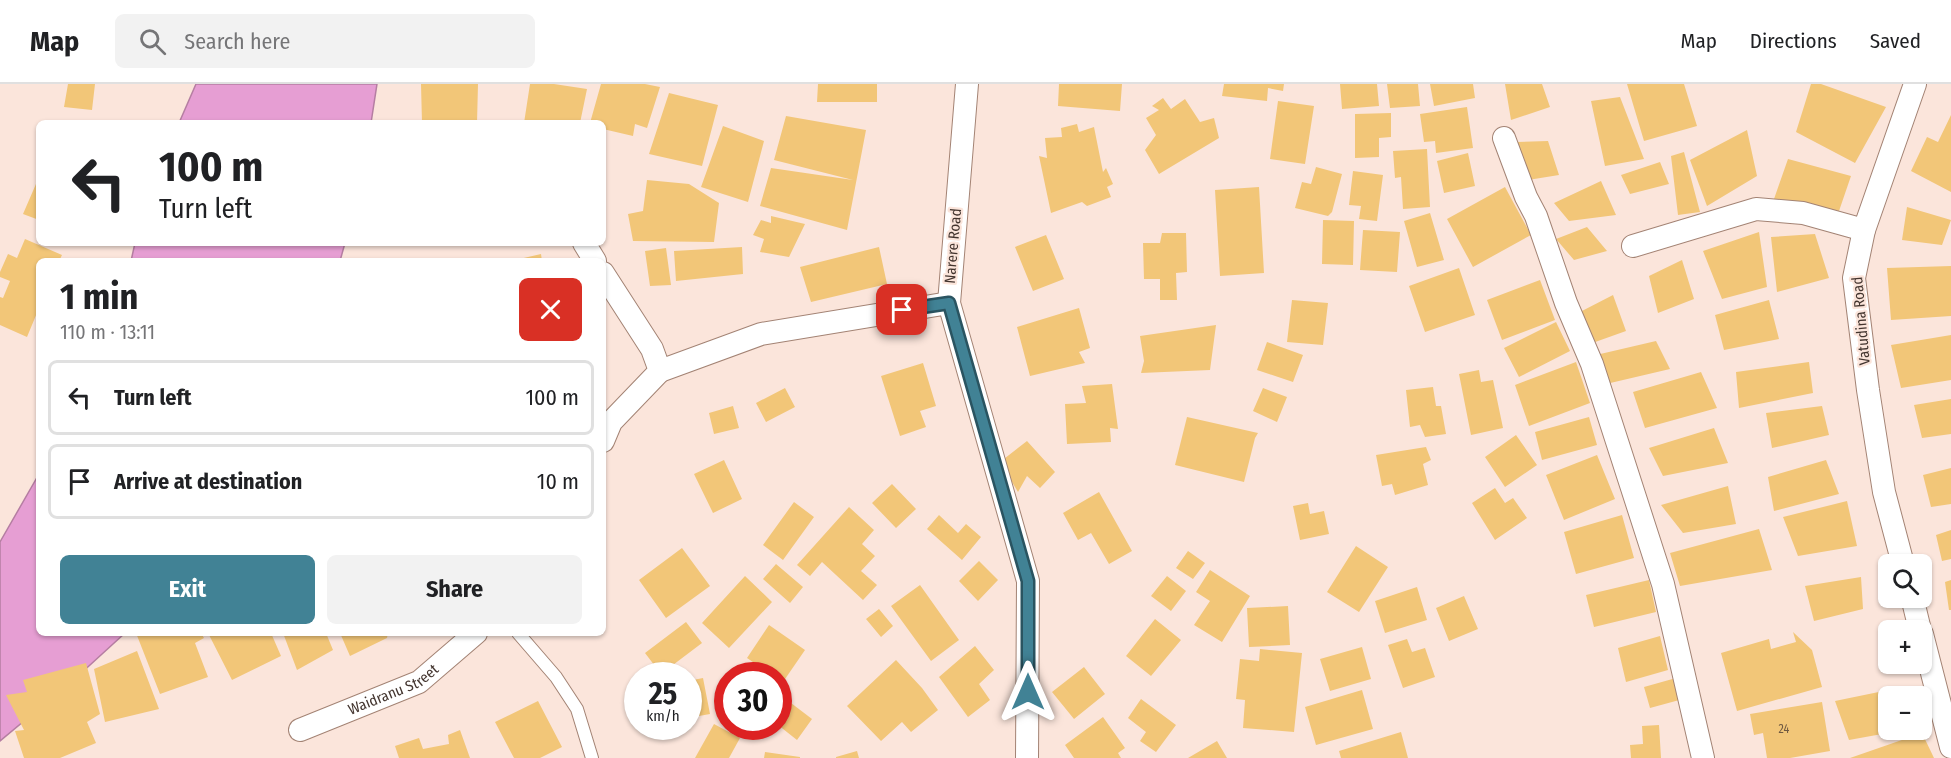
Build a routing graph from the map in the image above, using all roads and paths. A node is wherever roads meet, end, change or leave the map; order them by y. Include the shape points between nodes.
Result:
1 (966, 84) edge
2 (1915, 84) edge
3 (1504, 138) dead end
4 (1863, 230) junction
5 (1633, 246) dead end
6 (606, 278) edge
7 (949, 303) junction
8 (660, 371) junction
9 (606, 434) edge
10 (1900, 554) edge
11 (473, 636) edge
12 (521, 636) edge
13 (1932, 673) edge
14 (300, 730) dead end
15 (1951, 747) edge
16 (592, 758) edge
17 (1027, 758) edge
18 (1703, 758) edge

1 - 7 street, Narere Road
2 - 4 street, Vatudina Road
3 - 18 street via 1592,364 1663,584
4 - 5 street via 1803,213 1756,209
4 - 10 street, Vatudina Road via 1854,278 1884,492
6 - 8 street via 652,349
7 - 8 street via 761,334
7 - 17 street, Narere Road via 1028,581
8 - 9 street via 611,422
11 - 14 street, Waidranu Street via 419,682
12 - 16 lane via 577,709
13 - 15 street

